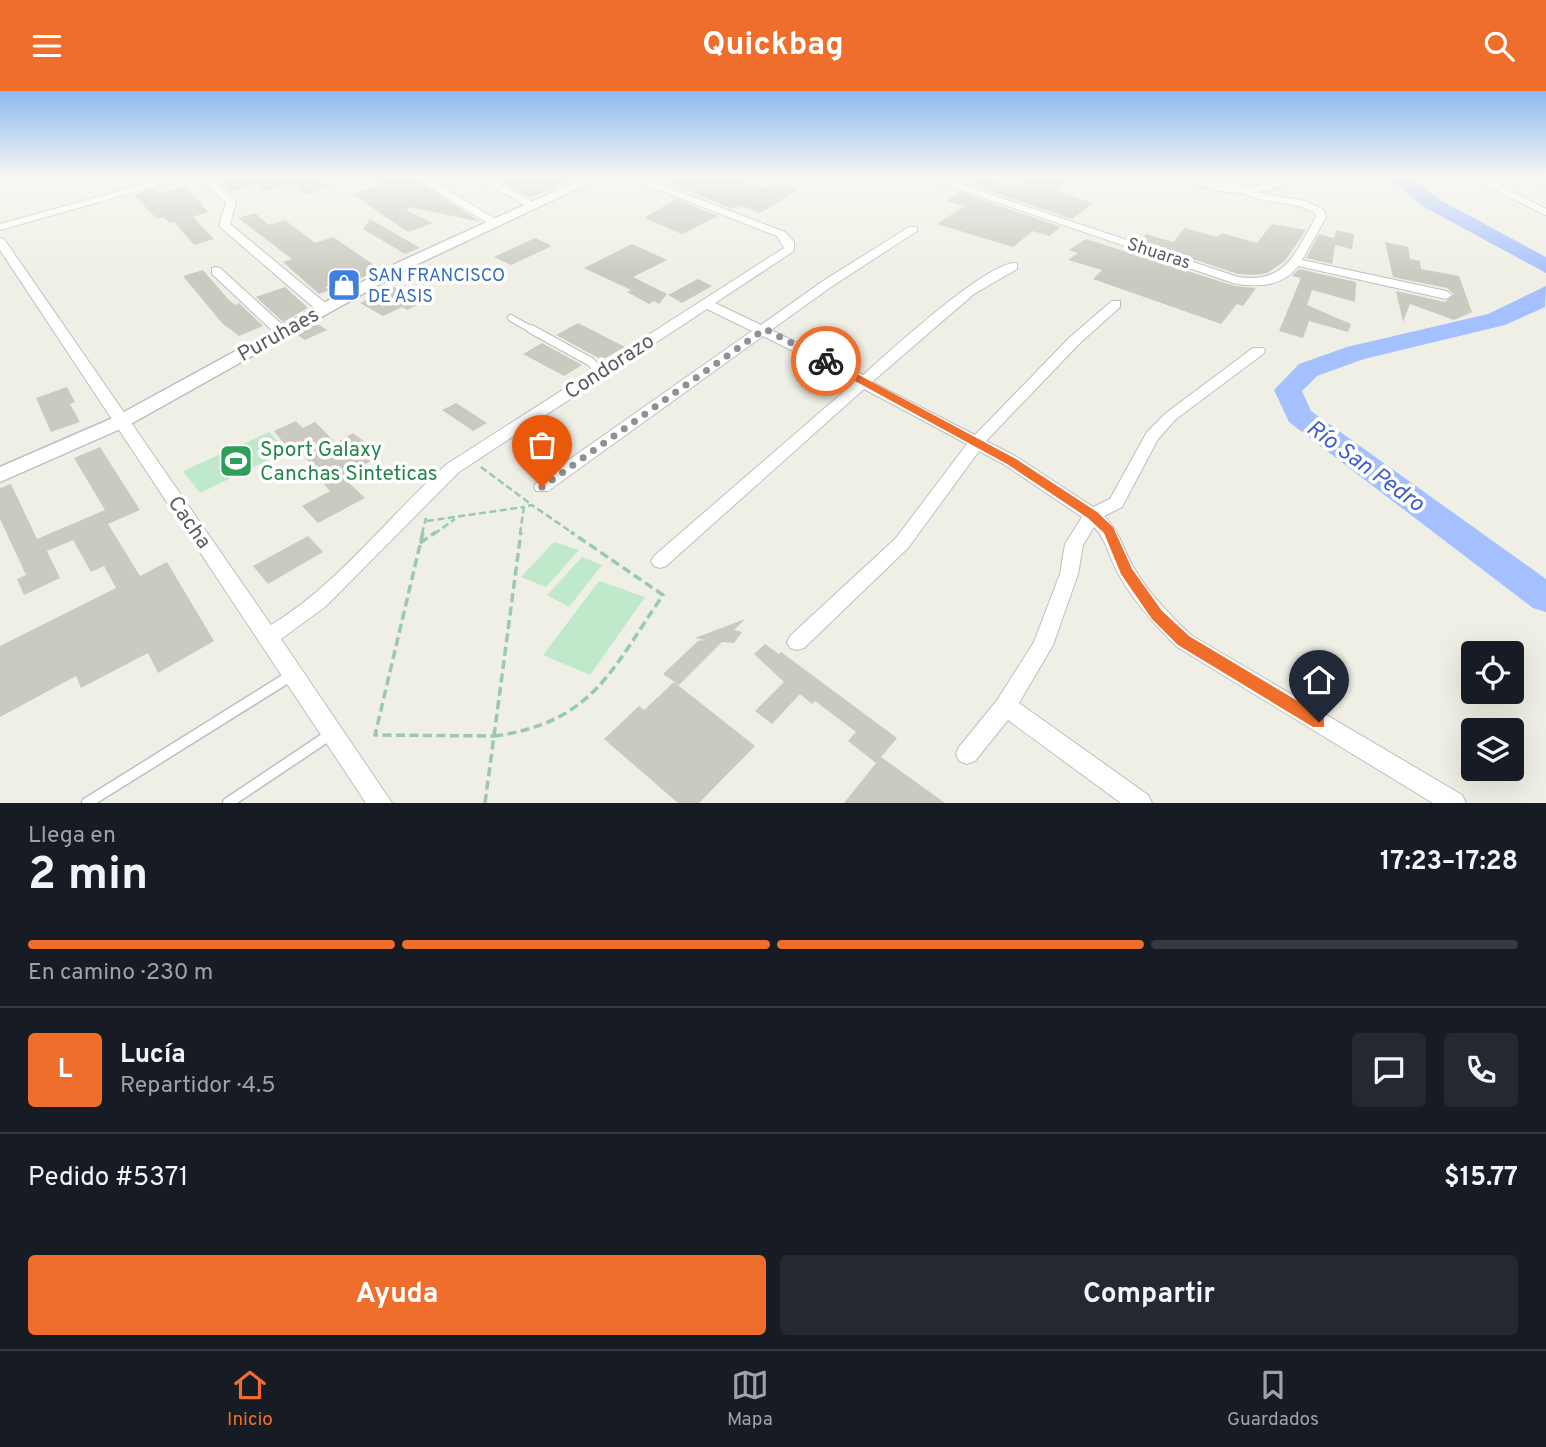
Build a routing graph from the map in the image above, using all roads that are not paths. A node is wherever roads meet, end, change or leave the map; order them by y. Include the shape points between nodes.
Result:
1 (61, 210) edge
2 (228, 210) edge
3 (473, 210) edge
4 (520, 210) edge
5 (718, 210) edge
6 (1029, 210) edge
7 (1315, 210) edge
8 (493, 222) junction
9 (0, 227) edge
10 (913, 229) dead end
11 (1, 246) edge
12 (1295, 262) junction
13 (1013, 266) dead end
14 (216, 271) dead end
15 (1446, 295) dead end
16 (705, 303) junction
17 (1116, 304) dead end
18 (324, 309) junction
19 (511, 319) dead end
20 (765, 329) junction
21 (282, 332) junction
22 (1258, 351) dead end
23 (599, 372) junction
24 (865, 381) junction
25 (120, 422) junction
26 (977, 442) junction
27 (0, 475) edge
28 (542, 487) dead end
29 (1092, 515) junction
30 (660, 561) dead end
31 (270, 636) junction
32 (797, 642) dead end
33 (294, 673) junction
34 (1006, 706) junction
35 (333, 732) junction
36 (967, 754) dead end
37 (87, 803) edge
38 (228, 803) edge
39 (380, 803) edge
40 (1140, 803) edge
41 (1454, 803) edge

1 - 9 street
2 - 18 street via 224,225
3 - 8 street
4 - 8 street, Puruhaes
5 - 16 street, Condorazo via 781,234 790,244 786,254
6 - 12 street, Shuaras via 1246,282 1273,282
7 - 12 street, Shuaras via 1321,217
8 - 18 street, Puruhaes
10 - 20 street
11 - 25 street, Cacha
12 - 15 street
13 - 24 street via 970,291
14 - 21 street
16 - 20 street
16 - 23 street, Condorazo
17 - 26 street
18 - 21 street, Puruhaes
19 - 23 lane via 591,362
20 - 24 street
20 - 28 street
21 - 25 street, Puruhaes
22 - 29 street via 1171,417 1152,436 1116,503
23 - 31 street, Condorazo via 434,484 299,619
24 - 26 street
24 - 30 street
25 - 27 street, Puruhaes
25 - 31 street, Cacha
26 - 29 street
26 - 32 street via 902,543
29 - 34 street via 1074,544 1069,574 1043,645
29 - 41 street via 1109,531 1126,571 1157,615 1184,641
31 - 33 street, Cacha
33 - 35 street, Cacha
33 - 37 lane
34 - 36 street
34 - 40 street
35 - 38 lane
35 - 39 street, Cacha

